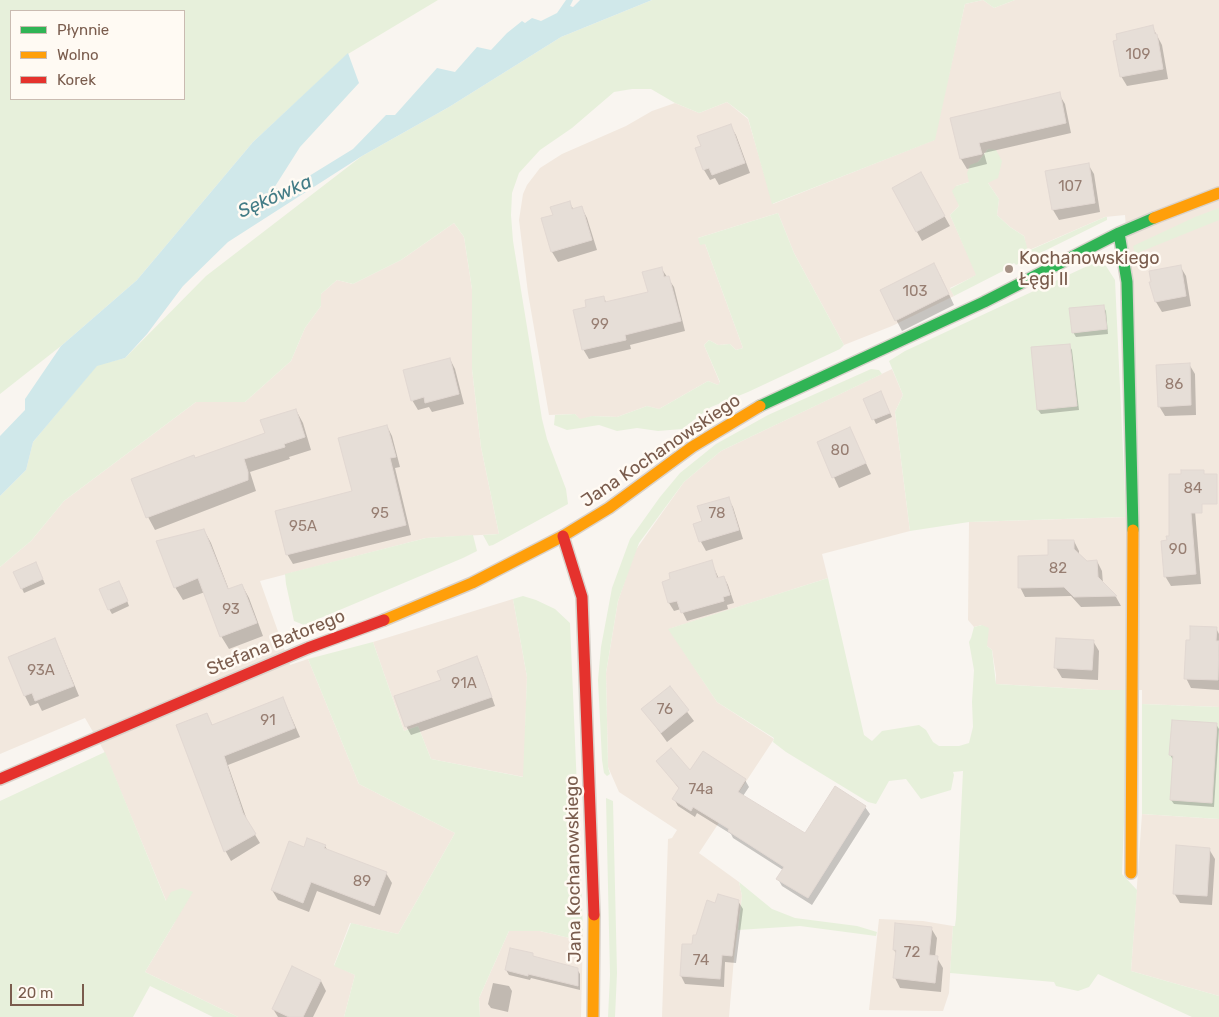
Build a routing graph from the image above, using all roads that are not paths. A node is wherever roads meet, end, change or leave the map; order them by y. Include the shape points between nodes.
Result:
1 (1219, 194) edge
2 (1120, 233) junction
3 (563, 536) junction
4 (0, 780) edge
5 (1131, 873) dead end
6 (593, 1017) edge

1 - 2 street, Jana Kochanowskiego
2 - 3 street, Jana Kochanowskiego via 984,302 754,410 692,447 609,508
2 - 5 street via 1127,282 1133,509
3 - 4 street, Stefana Batorego via 472,583 308,648
3 - 6 street, Jana Kochanowskiego via 582,597 594,893

